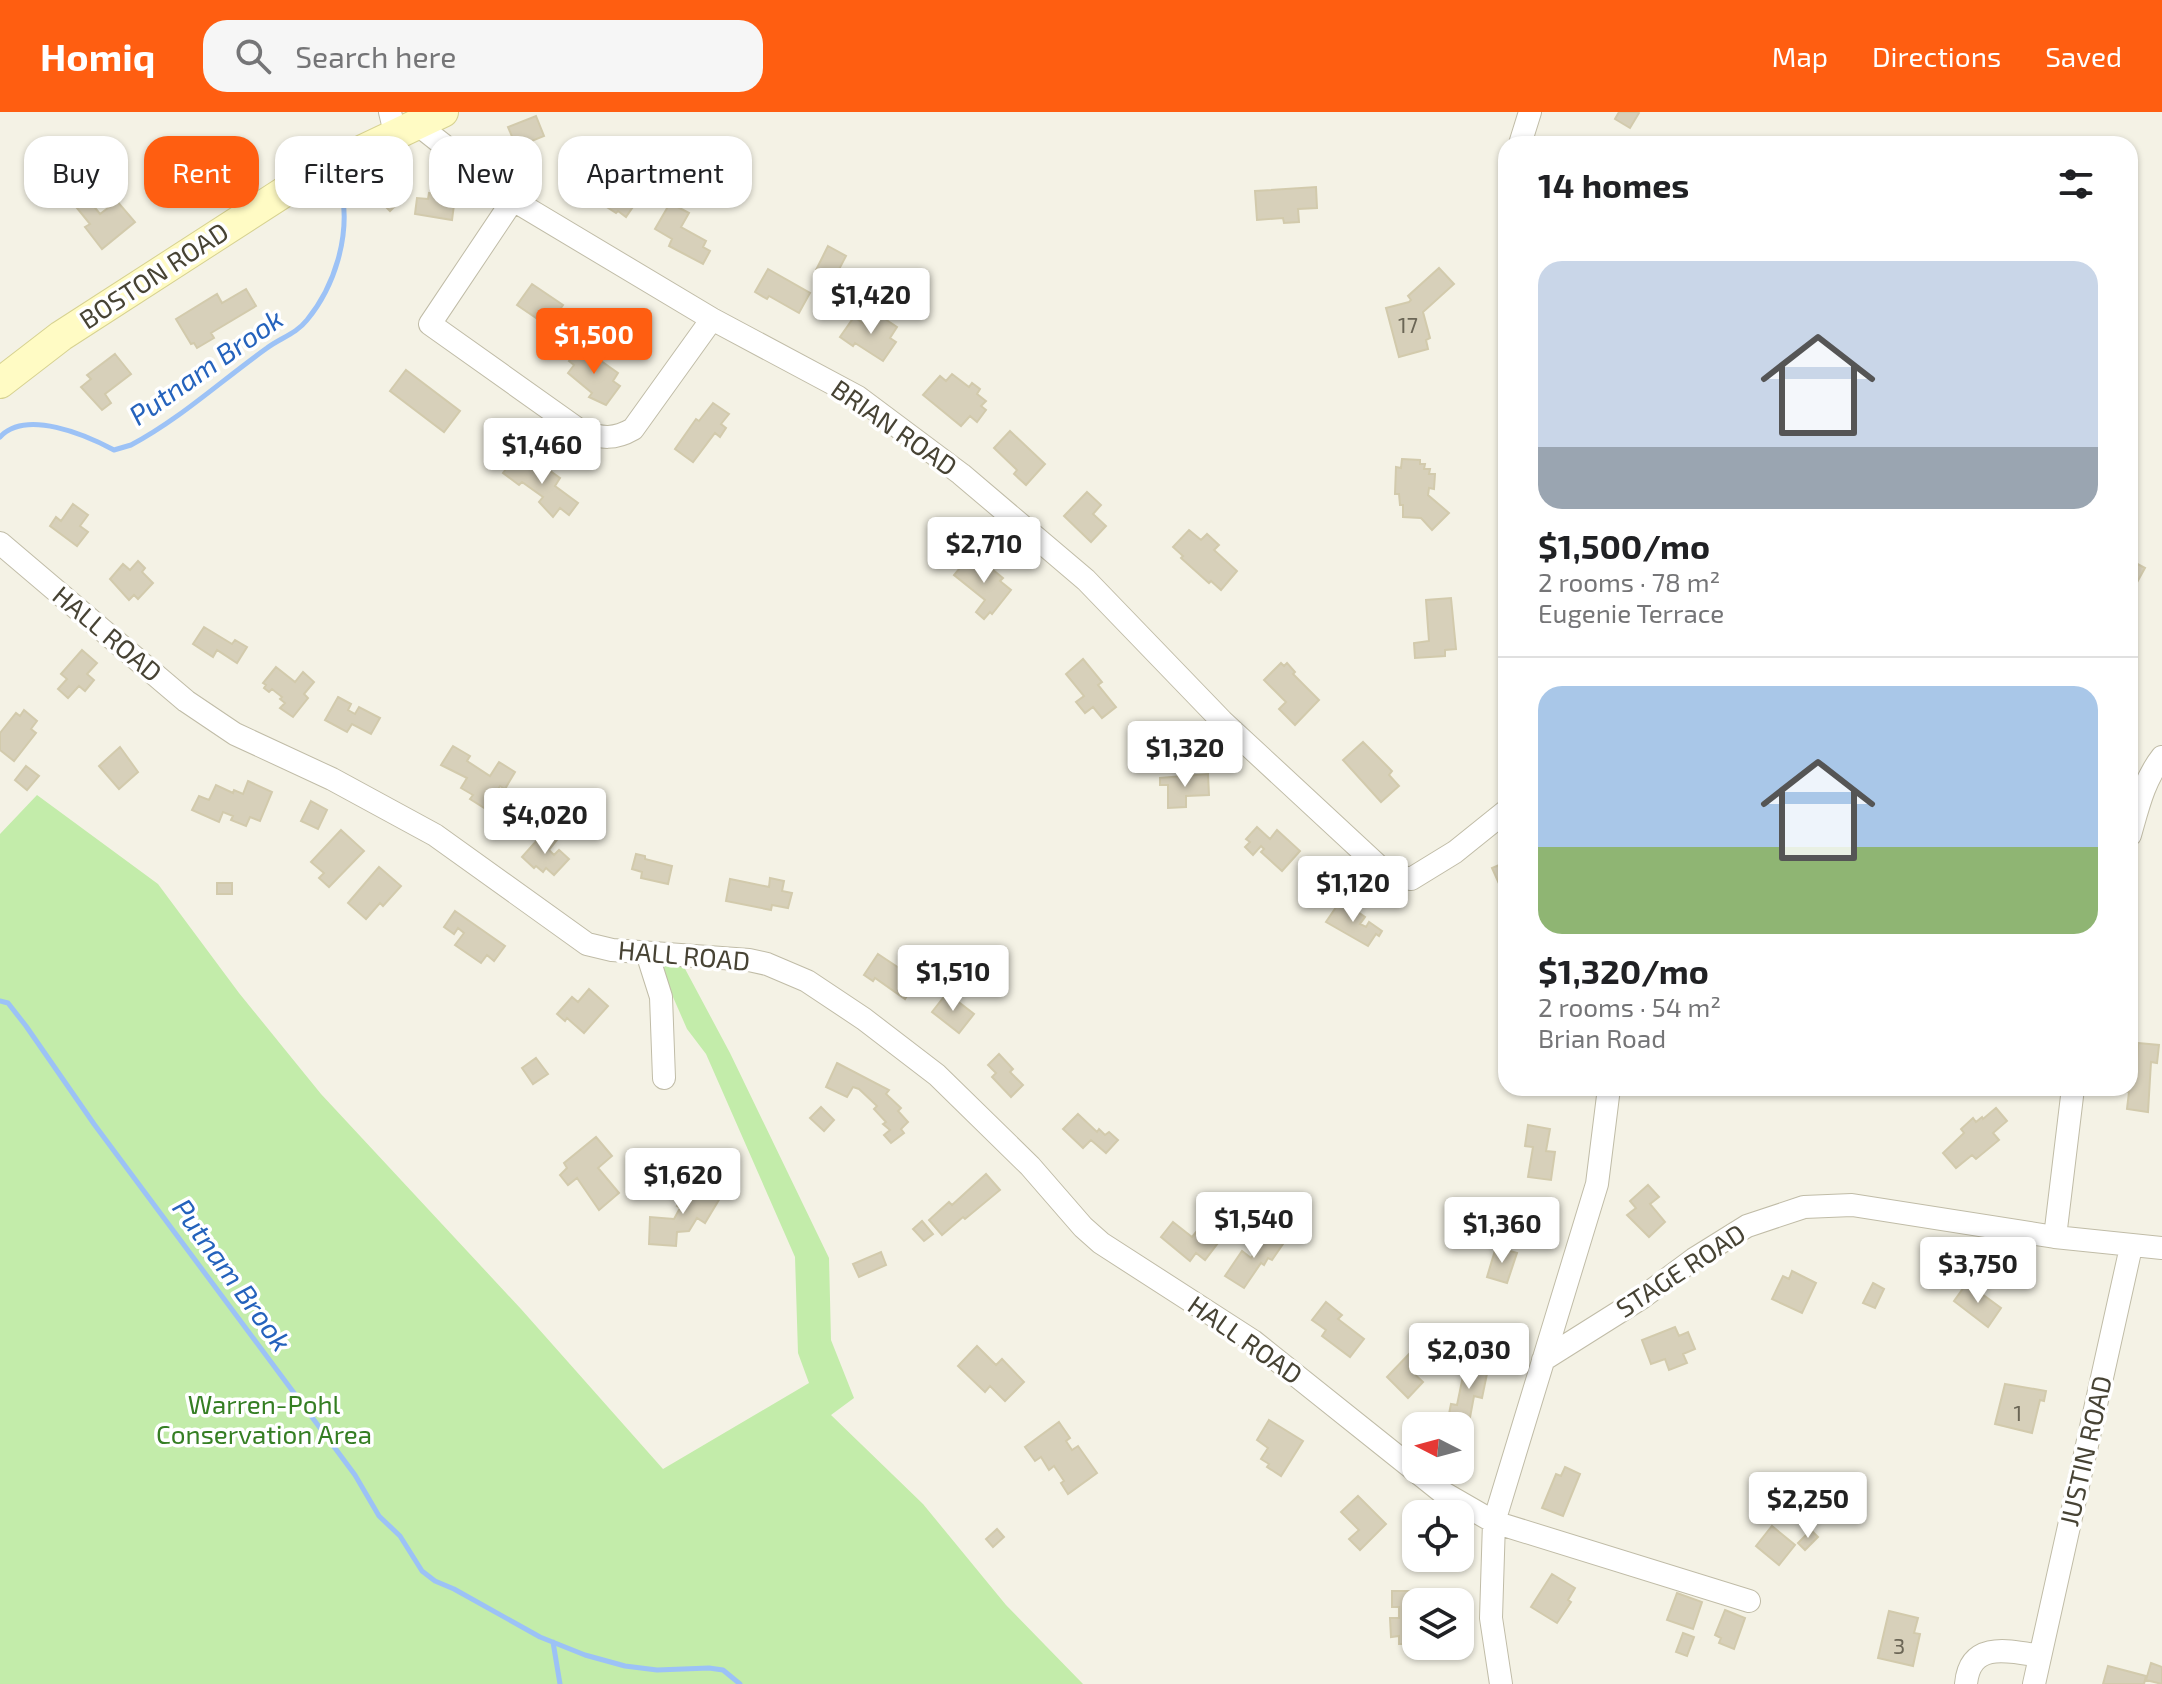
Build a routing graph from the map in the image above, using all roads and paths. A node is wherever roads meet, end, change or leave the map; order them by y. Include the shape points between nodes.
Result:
1 (1530, 112) edge
2 (411, 120) edge
3 (431, 136) edge
4 (1522, 136) edge
5 (508, 208) edge
6 (526, 208) edge
7 (712, 319) junction
8 (0, 383) edge
9 (0, 543) edge
10 (2162, 757) edge
11 (2138, 808) edge
12 (1498, 817) edge
13 (647, 953) junction
14 (664, 1078) dead end
15 (1608, 1096) edge
16 (2072, 1096) edge
17 (2055, 1237) junction
18 (2131, 1247) junction
19 (2162, 1248) edge
20 (1543, 1360) junction
21 (1494, 1522) junction
22 (1749, 1601) dead end
23 (2040, 1656) junction
24 (1501, 1684) edge
25 (1966, 1684) edge
26 (2034, 1684) edge

1 - 4 street
2 - 3 street, BRIAN ROAD
2 - 8 main road, BOSTON ROAD via 281,193 61,336
5 - 7 street via 430,324 582,432 619,437 633,429
6 - 7 street, BRIAN ROAD
7 - 12 street, BRIAN ROAD via 858,397 961,474 1086,580 1222,721 1386,873 1411,879
9 - 13 street, HALL ROAD via 186,701 235,734 435,835 583,941
10 - 11 street via 2151,770
13 - 14 street via 661,997
13 - 21 street, HALL ROAD via 767,964 807,981 864,1019 937,1075 1101,1243 1253,1341 1442,1492
15 - 20 street via 1597,1184
16 - 17 street
17 - 18 street, STAGE ROAD
17 - 20 street, STAGE ROAD via 1852,1205 1804,1207 1747,1226
18 - 19 street, STAGE ROAD
18 - 23 street, JUSTIN ROAD
20 - 21 street
21 - 22 street, HALL ROAD
21 - 24 street via 1491,1618
23 - 25 street via 2006,1650 1984,1653 1969,1669
23 - 26 street, JUSTIN ROAD

